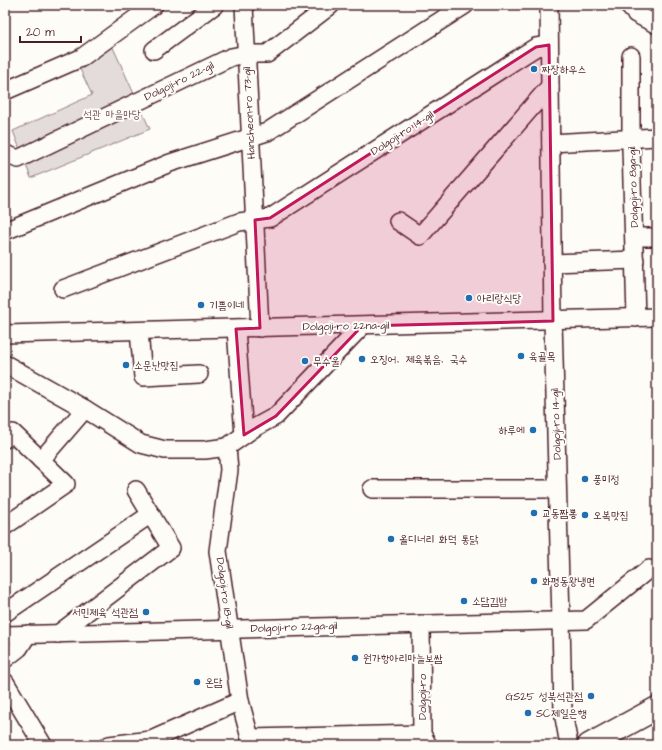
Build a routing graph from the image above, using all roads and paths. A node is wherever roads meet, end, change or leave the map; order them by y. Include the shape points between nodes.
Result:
1 (154, 5) edge
2 (215, 5) edge
3 (244, 5) edge
4 (331, 5) edge
5 (465, 5) edge
6 (549, 5) edge
7 (628, 5) edge
8 (657, 25) edge
9 (549, 45) junction
10 (154, 50) dead end
11 (246, 54) junction
12 (631, 56) dead end
13 (550, 86) junction
14 (5, 92) edge
15 (251, 137) junction
16 (657, 137) edge
17 (631, 138) junction
18 (551, 144) junction
19 (5, 156) edge
20 (255, 220) junction
21 (398, 221) dead end
22 (5, 231) edge
23 (634, 237) junction
24 (657, 237) edge
25 (635, 260) junction
26 (552, 263) junction
27 (63, 289) dead end
28 (636, 318) junction
29 (657, 318) edge
30 (553, 321) junction
31 (362, 326) junction
32 (260, 328) junction
33 (236, 329) junction
34 (139, 331) junction
35 (5, 334) edge
36 (5, 364) edge
37 (199, 374) dead end
38 (85, 410) junction
39 (244, 435) junction
40 (5, 439) edge
41 (227, 447) junction
42 (41, 460) junction
43 (558, 488) junction
44 (372, 489) dead end
45 (136, 490) dead end
46 (151, 514) junction
47 (5, 526) edge
48 (649, 569) dead end
49 (5, 613) edge
50 (561, 620) junction
51 (421, 624) junction
52 (230, 629) junction
53 (28, 634) junction
54 (58, 634) junction
55 (5, 635) edge
56 (5, 659) edge
57 (5, 682) edge
58 (240, 701) junction
59 (657, 708) edge
60 (425, 740) edge
61 (251, 742) edge
62 (43, 745) edge
63 (109, 745) edge
64 (569, 745) edge
65 (589, 745) edge

1 - 14 street via 81,58
2 - 10 street
3 - 11 street, Hancheon-ro 73-gil
4 - 11 street, Dolgoji-ro 22-gil via 267,54
5 - 15 street via 267,132
6 - 9 street, Dolgoji-ro 14-gil
7 - 8 street via 636,14
9 - 13 street, Dolgoji-ro 14-gil
9 - 20 street, Dolgoji-ro 14-gil via 536,47 270,218
11 - 15 street, Hancheon-ro 73-gil
11 - 19 street, Dolgoji-ro 22-gil via 231,57 18,159
12 - 17 street, Dolgoji-ro 8ga-gil
13 - 18 street, Dolgoji-ro 14-gil
13 - 21 street via 420,236
15 - 20 street, Hancheon-ro 73-gil
15 - 22 street via 170,163
16 - 17 street
17 - 18 street
17 - 23 street, Dolgoji-ro 8ga-gil
18 - 26 street, Dolgoji-ro 14-gil
20 - 27 street via 239,222
20 - 32 street, Hancheon-ro 73-gil
23 - 24 street
23 - 25 street, Dolgoji-ro 8ga-gil
25 - 26 street
25 - 28 street, Dolgoji-ro 8ga-gil
26 - 30 street, Dolgoji-ro 14-gil
28 - 29 street
28 - 30 street
30 - 31 street, Dolgoji-ro 22na-gil
30 - 43 street, Dolgoji-ro 14-gil
31 - 32 street, Dolgoji-ro 22na-gil
31 - 39 street via 276,416
32 - 33 street, Dolgoji-ro 22na-gil
33 - 34 street, Dolgoji-ro 22na-gil
33 - 39 street
34 - 35 street, Dolgoji-ro 22na-gil
34 - 37 street via 143,377
36 - 38 street
38 - 41 street via 141,444 165,450
38 - 42 street
39 - 41 street
40 - 42 street via 13,433
41 - 52 street, Dolgoji-ro 18-gil via 229,470 218,551
42 - 47 street via 66,484
43 - 44 street
43 - 50 street, Dolgoji-ro 14-gil
45 - 46 street
46 - 49 street
46 - 54 street via 171,548
48 - 50 street via 586,620
50 - 51 street, Dolgoji-ro 22ga-gil
50 - 64 street, Dolgoji-ro 14-gil via 563,712
51 - 52 street, Dolgoji-ro 22ga-gil
51 - 60 street, Dolgoji-ro
52 - 54 street, Dolgoji-ro 22ga-gil
52 - 58 street, Dolgoji-ro 18-gil
53 - 54 street, Dolgoji-ro 22ga-gil
53 - 55 street, Dolgoji-ro 22ga-gil
53 - 56 street via 19,648
57 - 62 street
58 - 61 street, Dolgoji-ro 18-gil
58 - 63 street via 151,740
59 - 65 main road
60 - 61 street, Dolgoji-ro 18-gil

